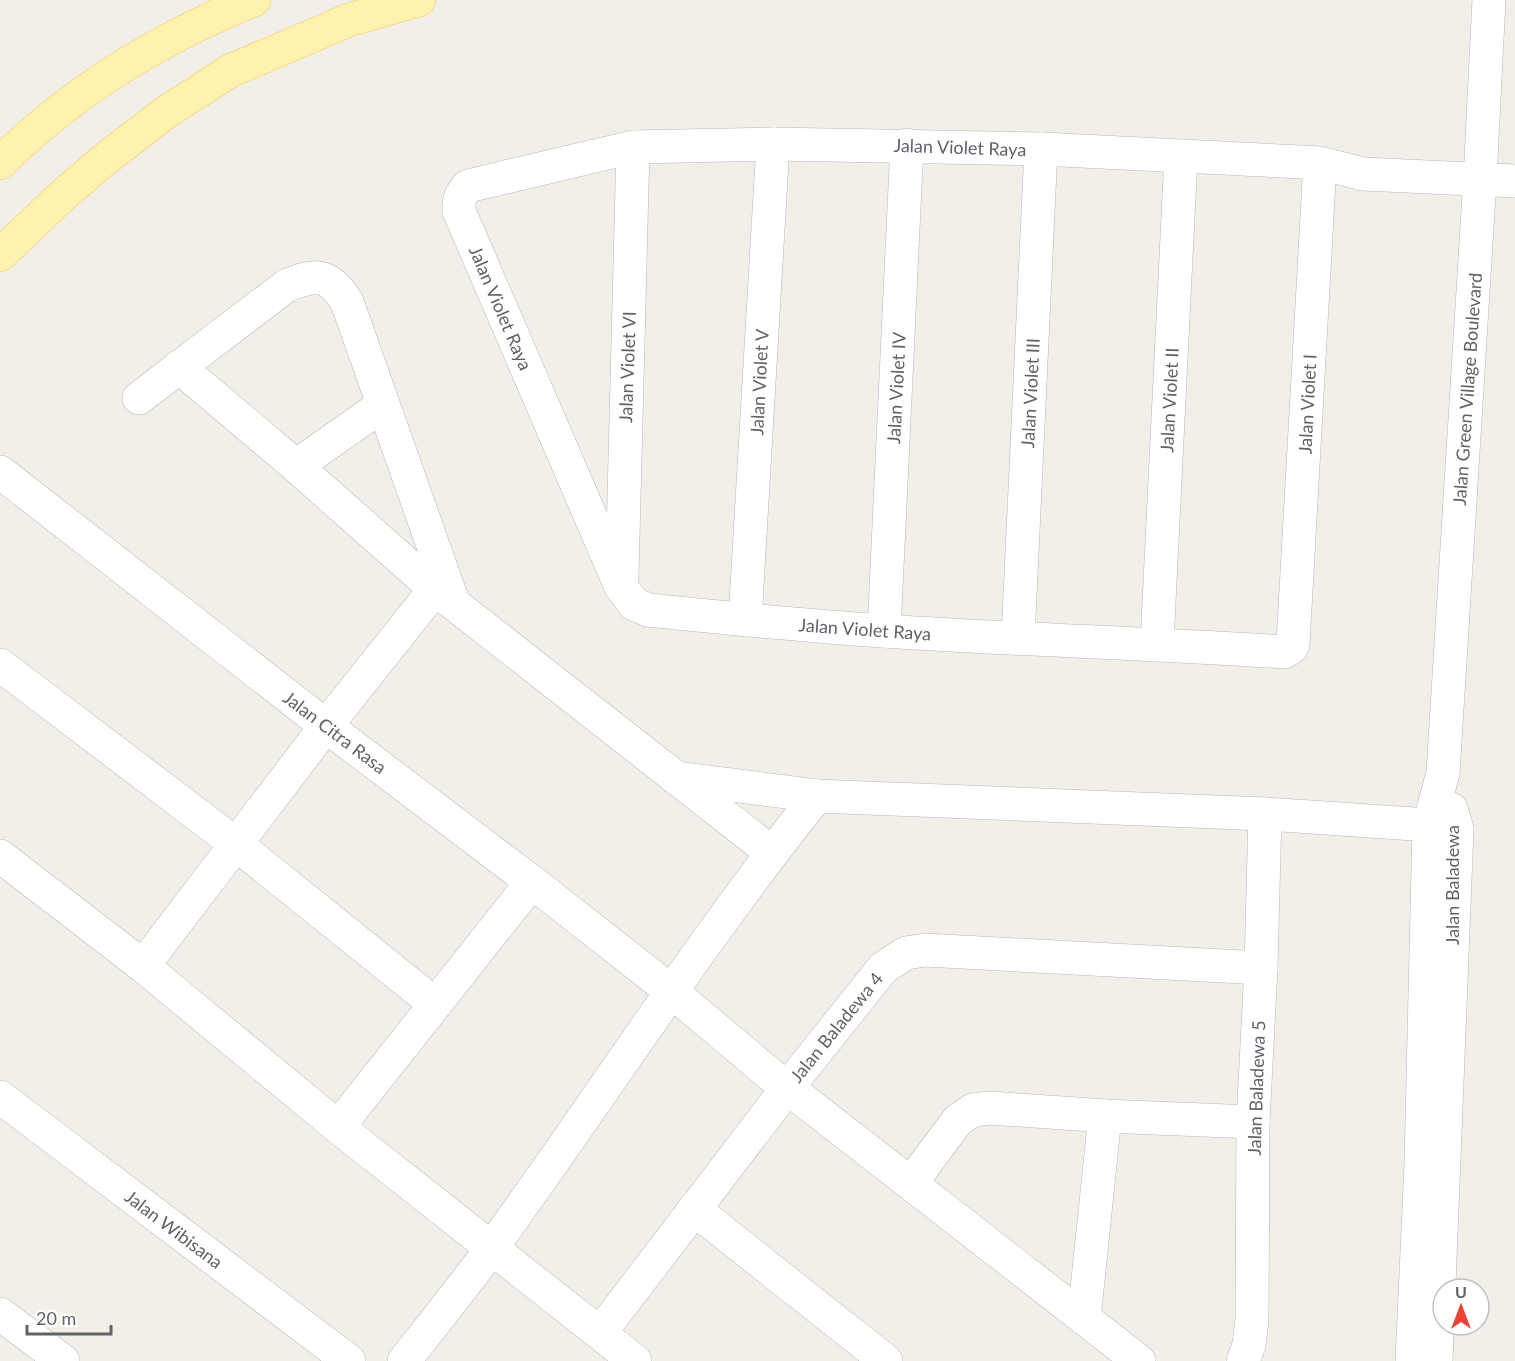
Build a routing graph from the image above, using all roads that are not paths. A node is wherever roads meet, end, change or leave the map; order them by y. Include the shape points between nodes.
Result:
1 (254, 0) edge
2 (419, 0) edge
3 (1489, 0) edge
4 (772, 144) junction
5 (907, 145) junction
6 (633, 147) junction
7 (1041, 149) junction
8 (1181, 156) junction
9 (1515, 162) edge
10 (0, 163) edge
11 (1320, 163) junction
12 (1480, 169) junction
13 (1515, 181) edge
14 (0, 255) edge
15 (179, 367) junction
16 (139, 398) dead end
17 (383, 405) junction
18 (296, 466) junction
19 (0, 472) edge
20 (621, 587) junction
21 (444, 595) junction
22 (745, 620) junction
23 (884, 631) junction
24 (1018, 638) junction
25 (1157, 643) junction
26 (1293, 644) joint
27 (0, 665) edge
28 (326, 726) junction
29 (676, 778) junction
30 (1442, 778) joint
31 (817, 796) junction
32 (1265, 814) junction
33 (1443, 827) junction
34 (236, 844) junction
35 (771, 852) junction
36 (0, 856) edge
37 (532, 882) junction
38 (143, 966) junction
39 (1261, 968) junction
40 (670, 992) junction
41 (435, 1004) junction
42 (788, 1087) junction
43 (0, 1097) edge
44 (1105, 1116) junction
45 (1253, 1122) junction
46 (338, 1127) junction
47 (911, 1183) junction
48 (694, 1209) junction
49 (493, 1247) junction
50 (0, 1314) edge
51 (1084, 1318) junction
52 (600, 1333) junction
53 (63, 1361) edge
54 (349, 1361) edge
55 (404, 1361) edge
56 (635, 1361) edge
57 (885, 1361) edge
58 (1139, 1361) edge
59 (1243, 1361) edge
60 (1412, 1361) edge
61 (1436, 1361) edge

1 - 10 main road via 164,42 103,78 54,114
2 - 14 main road via 349,20 230,71 165,113 104,160
3 - 12 street, Jalan Green Village Boulevard
4 - 5 street, Jalan Violet Raya
4 - 6 street, Jalan Violet Raya
4 - 22 street, Jalan Violet V
5 - 7 street, Jalan Violet Raya
5 - 23 street, Jalan Violet IV
6 - 20 street, Jalan Violet VI
6 - 20 street, Jalan Violet Raya via 468,186 458,202
7 - 8 street, Jalan Violet Raya
7 - 24 street, Jalan Violet III
8 - 11 street, Jalan Violet Raya
8 - 25 street, Jalan Violet II
9 - 12 street
11 - 12 street, Jalan Violet Raya via 1363,153
11 - 26 street, Jalan Violet I
12 - 13 street
12 - 30 street, Jalan Green Village Boulevard
15 - 16 street
15 - 17 street via 286,286 304,278 326,278 346,302
15 - 18 street
17 - 18 street
17 - 21 street
18 - 21 street
19 - 28 street, Jalan Citra Rasa
20 - 22 street, Jalan Violet Raya via 634,604 648,610
21 - 28 street
21 - 29 street
22 - 23 street, Jalan Violet Raya
23 - 24 street, Jalan Violet Raya
24 - 25 street, Jalan Violet Raya
25 - 26 street, Jalan Violet Raya via 1284,652
27 - 34 street
28 - 34 street
28 - 37 street, Jalan Citra Rasa
29 - 31 street
29 - 35 street
30 - 33 street, Jalan Baladewa
31 - 32 street
31 - 35 street
32 - 33 street
32 - 39 street, Jalan Baladewa 5
33 - 60 street, Jalan Baladewa
33 - 61 street, Jalan Baladewa
34 - 38 street
34 - 41 street
35 - 40 street
36 - 38 street
37 - 40 street, Jalan Citra Rasa
37 - 41 street
38 - 46 street
39 - 42 street, Jalan Baladewa 4 via 925,950 906,953 883,968
39 - 45 street, Jalan Baladewa 5
40 - 42 street, Jalan Citra Rasa
40 - 49 street
41 - 46 street
42 - 47 street, Jalan Citra Rasa
42 - 48 street, Jalan Baladewa 4
43 - 54 street, Jalan Wibisana
44 - 45 street
44 - 47 street via 973,1110 958,1120
44 - 51 street
45 - 59 street, Jalan Baladewa 5 via 1252,1320
46 - 49 street
47 - 51 street, Jalan Citra Rasa
48 - 52 street, Jalan Baladewa 4
48 - 57 street
49 - 52 street
49 - 55 street
50 - 53 street
51 - 58 street, Jalan Citra Rasa
52 - 56 street

